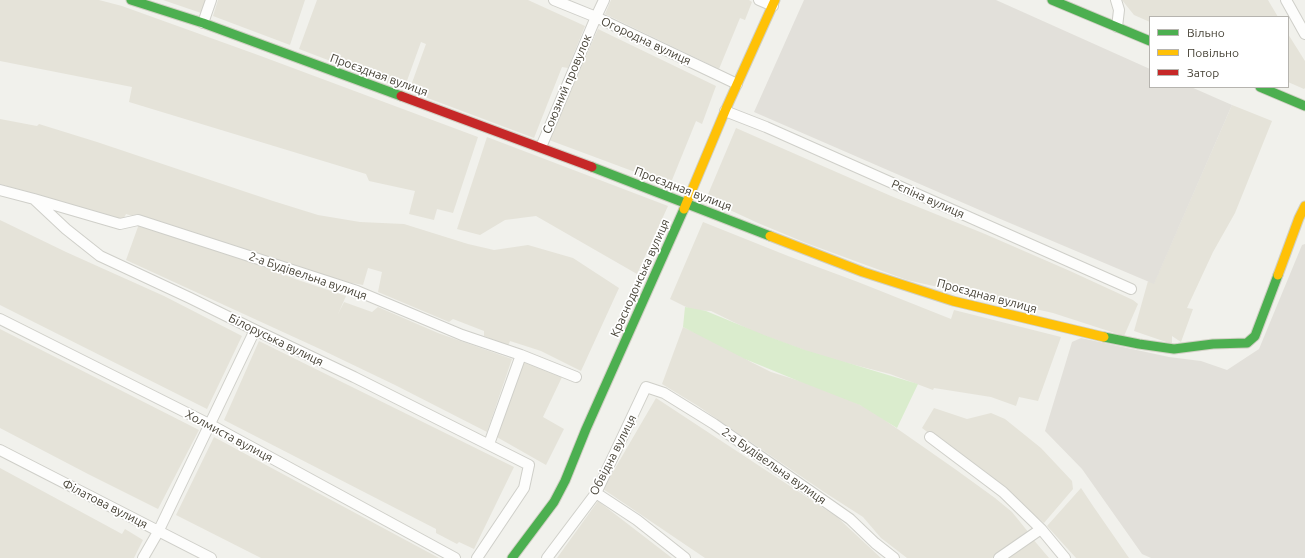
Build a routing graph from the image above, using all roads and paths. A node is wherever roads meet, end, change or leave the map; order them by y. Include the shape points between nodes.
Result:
1 (131, 0) edge
2 (211, 0) edge
3 (554, 0) edge
4 (604, 0) edge
5 (760, 0) edge
6 (1052, 0) edge
7 (1116, 0) edge
8 (1286, 0) edge
9 (774, 3) edge
10 (596, 17) junction
11 (203, 23) junction
12 (1117, 27) junction
13 (1305, 34) edge
14 (1149, 41) edge
15 (737, 84) junction
16 (1262, 88) edge
17 (1305, 106) edge
18 (725, 111) junction
19 (540, 147) junction
20 (0, 190) edge
21 (34, 199) junction
22 (686, 204) junction
23 (1305, 206) edge
24 (1302, 222) edge
25 (1131, 289) dead end
26 (0, 319) edge
27 (255, 330) junction
28 (521, 355) junction
29 (576, 377) dead end
30 (646, 387) joint
31 (209, 424) junction
32 (930, 437) dead end
33 (489, 444) junction
34 (0, 450) edge
35 (596, 493) junction
36 (1040, 529) junction
37 (158, 532) junction
38 (143, 558) edge
39 (211, 558) edge
40 (455, 558) edge
41 (477, 558) edge
42 (512, 558) edge
43 (547, 558) edge
44 (685, 558) edge
45 (894, 558) edge
46 (999, 558) edge
47 (1065, 558) edge

1 - 11 street, Проєздная вулиця
2 - 11 street
3 - 10 street, Огородна вулиця
4 - 10 street, Союзний провулок
5 - 9 street
6 - 12 street
7 - 12 street via 1119,10
8 - 13 street
9 - 15 street, Краснодонська вулиця
10 - 15 street, Огородна вулиця
10 - 19 street, Союзний провулок
11 - 19 street, Проєздная вулиця
12 - 14 street
15 - 18 street, Краснодонська вулиця
16 - 17 street
18 - 22 street, Краснодонська вулиця
18 - 25 street, Рєпіна вулиця via 774,130
19 - 22 street, Проєздная вулиця
20 - 21 street, 2-а Будівельна вулиця
21 - 27 street, Білоруська вулиця via 66,230 100,256
21 - 28 street, 2-а Будівельна вулиця via 120,224 138,220 357,291 462,335
22 - 24 street, Проєздная вулиця via 863,272 953,301 1072,330 1174,349 1247,343 1255,336
22 - 42 street, Краснодонська вулиця via 565,481 554,502
23 - 24 street
26 - 31 street, Холмиста вулиця
27 - 31 street
27 - 33 street, Білоруська вулиця
28 - 29 street, 2-а Будівельна вулиця
28 - 33 street
30 - 35 street, Обвідна вулиця
30 - 45 street, 2-а Будівельна вулиця via 664,393 714,424 850,519
31 - 37 street
31 - 40 street, Холмиста вулиця
32 - 36 street via 1003,492
33 - 41 street, Білоруська вулиця via 529,465 524,488
34 - 37 street, Філатова вулиця
35 - 43 street, Обвідна вулиця
35 - 44 street
36 - 46 street
36 - 47 street
37 - 38 street
37 - 39 street, Філатова вулиця

